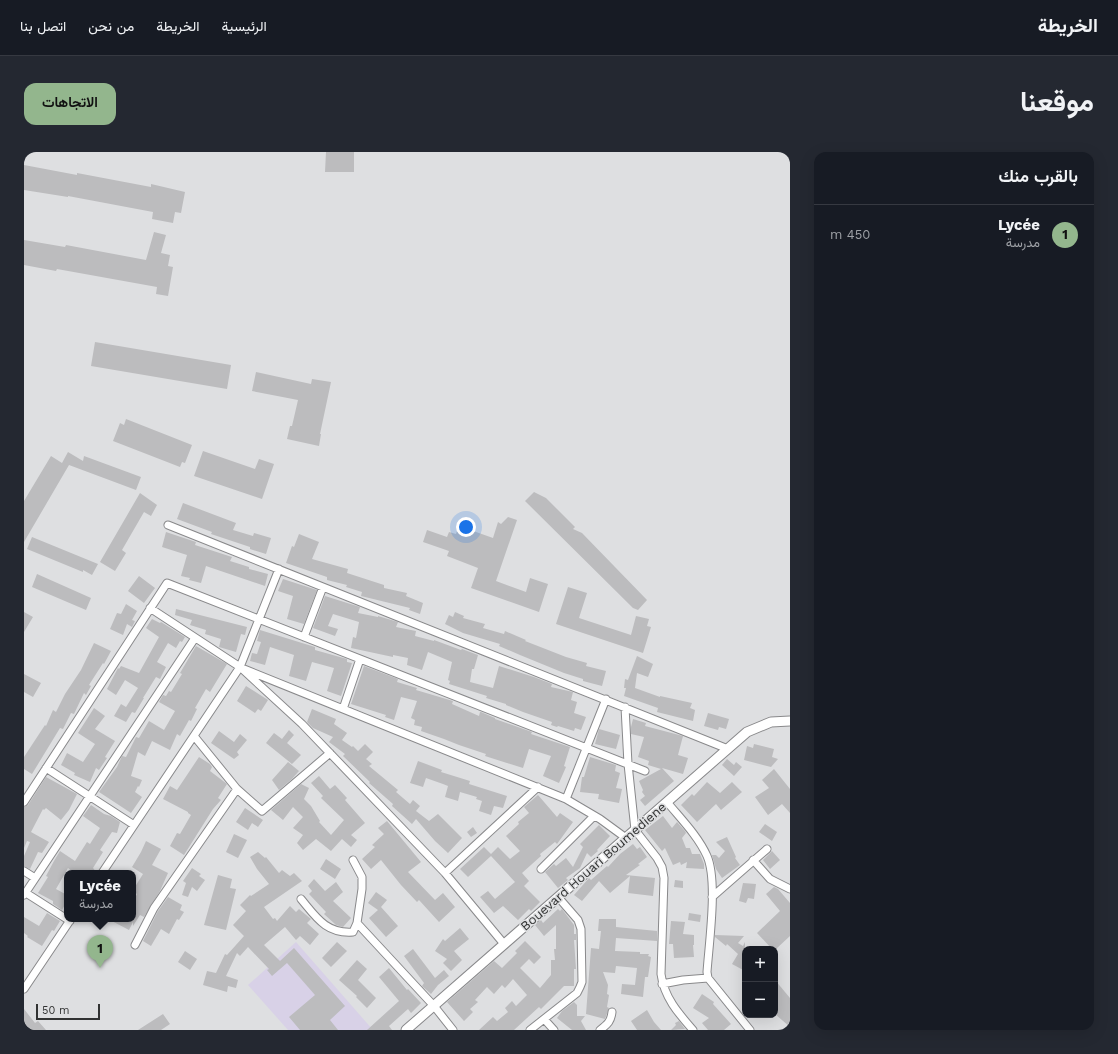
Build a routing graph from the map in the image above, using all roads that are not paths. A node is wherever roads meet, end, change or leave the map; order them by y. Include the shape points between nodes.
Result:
1 (168, 525) dead end
2 (279, 569) junction
3 (323, 587) junction
4 (150, 608) junction
5 (259, 620) junction
6 (304, 637) junction
7 (195, 638) junction
8 (360, 659) junction
9 (240, 667) junction
10 (606, 700) junction
11 (625, 707) junction
12 (343, 709) junction
13 (790, 721) edge
14 (194, 736) junction
15 (586, 748) junction
16 (728, 748) junction
17 (330, 753) junction
18 (628, 764) junction
19 (46, 768) junction
20 (645, 771) dead end
21 (538, 787) junction
22 (237, 789) junction
23 (90, 796) junction
24 (566, 799) junction
25 (24, 802) edge
26 (667, 802) junction
27 (594, 816) junction
28 (134, 825) junction
29 (635, 830) junction
30 (626, 838) junction
31 (767, 849) dead end
32 (352, 860) dead end
33 (753, 860) junction
34 (541, 868) dead end
35 (24, 870) edge
36 (104, 870) edge
37 (445, 873) junction
38 (35, 878) junction
39 (790, 889) edge
40 (25, 894) edge
41 (558, 897) junction
42 (712, 897) junction
43 (301, 899) dead end
44 (64, 917) edge
45 (69, 922) edge
46 (357, 923) junction
47 (504, 944) junction
48 (135, 945) dead end
49 (708, 978) junction
50 (662, 984) junction
51 (24, 989) edge
52 (434, 1006) junction
53 (612, 1012) dead end
54 (544, 1019) junction
55 (406, 1030) edge
56 (453, 1030) edge
57 (530, 1030) edge
58 (554, 1030) edge
59 (600, 1030) edge
60 (692, 1030) edge
61 (750, 1030) edge

1 - 2 street
2 - 3 street
2 - 5 street
3 - 6 street
3 - 10 street
4 - 5 street via 167,583
4 - 7 street
4 - 19 street
5 - 6 street
5 - 9 street
6 - 8 street
7 - 9 street
7 - 23 street
8 - 12 street
8 - 15 street
9 - 12 street
9 - 14 street
9 - 17 street
10 - 11 street
10 - 15 street
11 - 16 street
11 - 18 street
12 - 21 street
13 - 16 street, Bouevard Houari Boumediene via 771,722 747,732
14 - 22 street
14 - 28 street
15 - 18 street
15 - 24 street
16 - 26 street, Bouevard Houari Boumediene
17 - 22 street via 262,810
17 - 37 street
18 - 20 street
18 - 29 street
19 - 23 street
19 - 25 street
21 - 24 street
21 - 37 street
22 - 48 street via 154,908
23 - 28 street
23 - 38 street
24 - 27 street
26 - 29 street, Bouevard Houari Boumediene
26 - 42 street via 707,855
27 - 30 street
27 - 34 street
28 - 36 street
29 - 30 street, Bouevard Houari Boumediene
29 - 50 street via 657,858 663,872
30 - 41 street, Bouevard Houari Boumediene
31 - 33 street
32 - 46 street via 362,877
33 - 39 street via 770,879
33 - 42 street
35 - 38 street
37 - 47 street
38 - 40 street
40 - 44 street
41 - 47 street, Bouevard Houari Boumediene
41 - 54 street via 578,920 581,929 582,982 577,992
42 - 49 street
43 - 46 street via 320,923 332,930 353,932
45 - 51 street
46 - 52 street
47 - 52 street, Bouevard Houari Boumediene
49 - 50 street
49 - 61 street
50 - 60 street via 666,995
52 - 55 street, Bouevard Houari Boumediene
52 - 56 street
53 - 59 street via 610,1022
54 - 57 street
54 - 58 street

